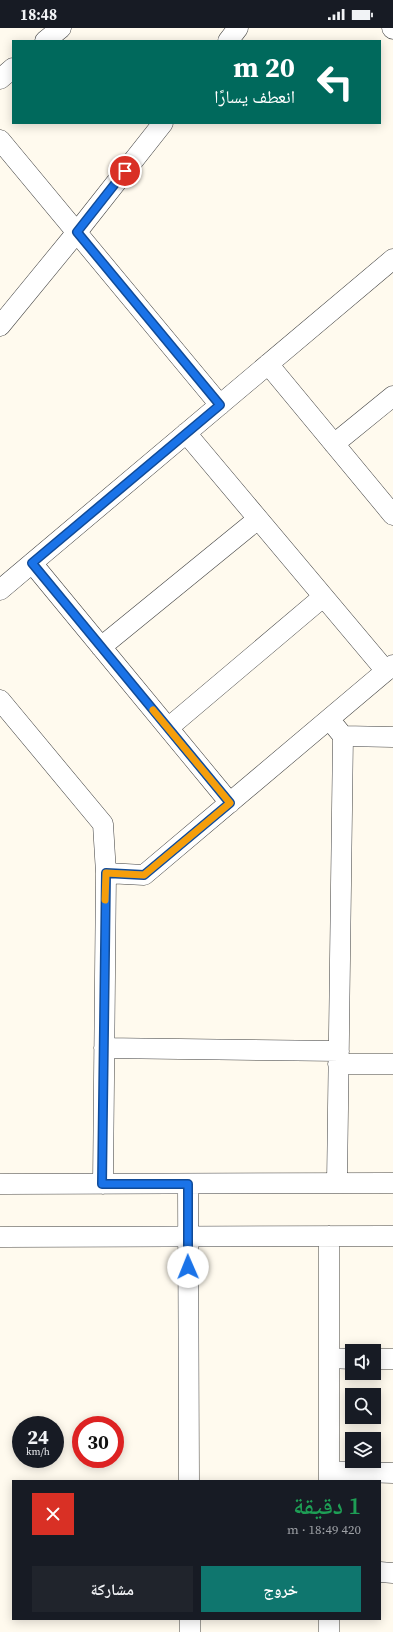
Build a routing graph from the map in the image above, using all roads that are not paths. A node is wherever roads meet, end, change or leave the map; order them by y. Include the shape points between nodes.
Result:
1 (61, 28) edge
2 (238, 28) edge
3 (46, 40) edge
4 (229, 40) edge
5 (12, 69) edge
6 (0, 79) edge
7 (162, 124) edge
8 (0, 140) edge
9 (77, 232) junction
10 (393, 259) edge
11 (0, 326) edge
12 (268, 364) junction
13 (393, 396) edge
14 (220, 405) junction
15 (186, 433) junction
16 (334, 444) junction
17 (393, 515) edge
18 (258, 519) junction
19 (32, 563) junction
20 (0, 590) edge
21 (323, 597) junction
22 (101, 647) junction
23 (389, 668) edge
24 (0, 700) edge
25 (330, 719) junction
26 (168, 728) junction
27 (343, 736) junction
28 (393, 736) edge
29 (230, 803) junction
30 (106, 873) junction
31 (104, 1048) junction
32 (338, 1058) junction
33 (393, 1064) edge
34 (337, 1183) junction
35 (393, 1183) edge
36 (0, 1184) edge
37 (102, 1184) junction
38 (188, 1184) junction
39 (188, 1236) junction
40 (329, 1236) junction
41 (393, 1236) edge
42 (0, 1237) edge
43 (329, 1358) junction
44 (345, 1358) edge
45 (381, 1358) edge
46 (393, 1359) edge
47 (393, 1473) edge
48 (329, 1476) edge
49 (189, 1480) edge
50 (381, 1572) edge
51 (393, 1573) edge
52 (190, 1620) edge
53 (329, 1620) edge
54 (190, 1632) edge
55 (329, 1632) edge

1 - 3 street
2 - 4 street
5 - 6 street
7 - 9 street
8 - 9 street
9 - 11 street
9 - 14 street
10 - 12 street
12 - 14 street
12 - 16 street
13 - 16 street
14 - 15 street
15 - 18 street
15 - 19 street
16 - 17 street
18 - 21 street
18 - 22 street
19 - 20 street
19 - 22 street
21 - 23 street
21 - 26 street
22 - 26 street
23 - 25 street
24 - 30 street via 103,824
25 - 27 street
25 - 29 street
26 - 29 street
27 - 28 street
27 - 32 street
29 - 30 street via 144,875
30 - 31 street
31 - 32 street
31 - 37 street
32 - 33 street
32 - 34 street
34 - 35 street
34 - 38 street
36 - 37 street
37 - 38 street
38 - 39 street
39 - 40 street
39 - 42 street
39 - 49 street
40 - 41 street
40 - 43 street
43 - 44 street
43 - 48 street
45 - 46 street
47 - 48 street
50 - 51 street
52 - 54 street
53 - 55 street

